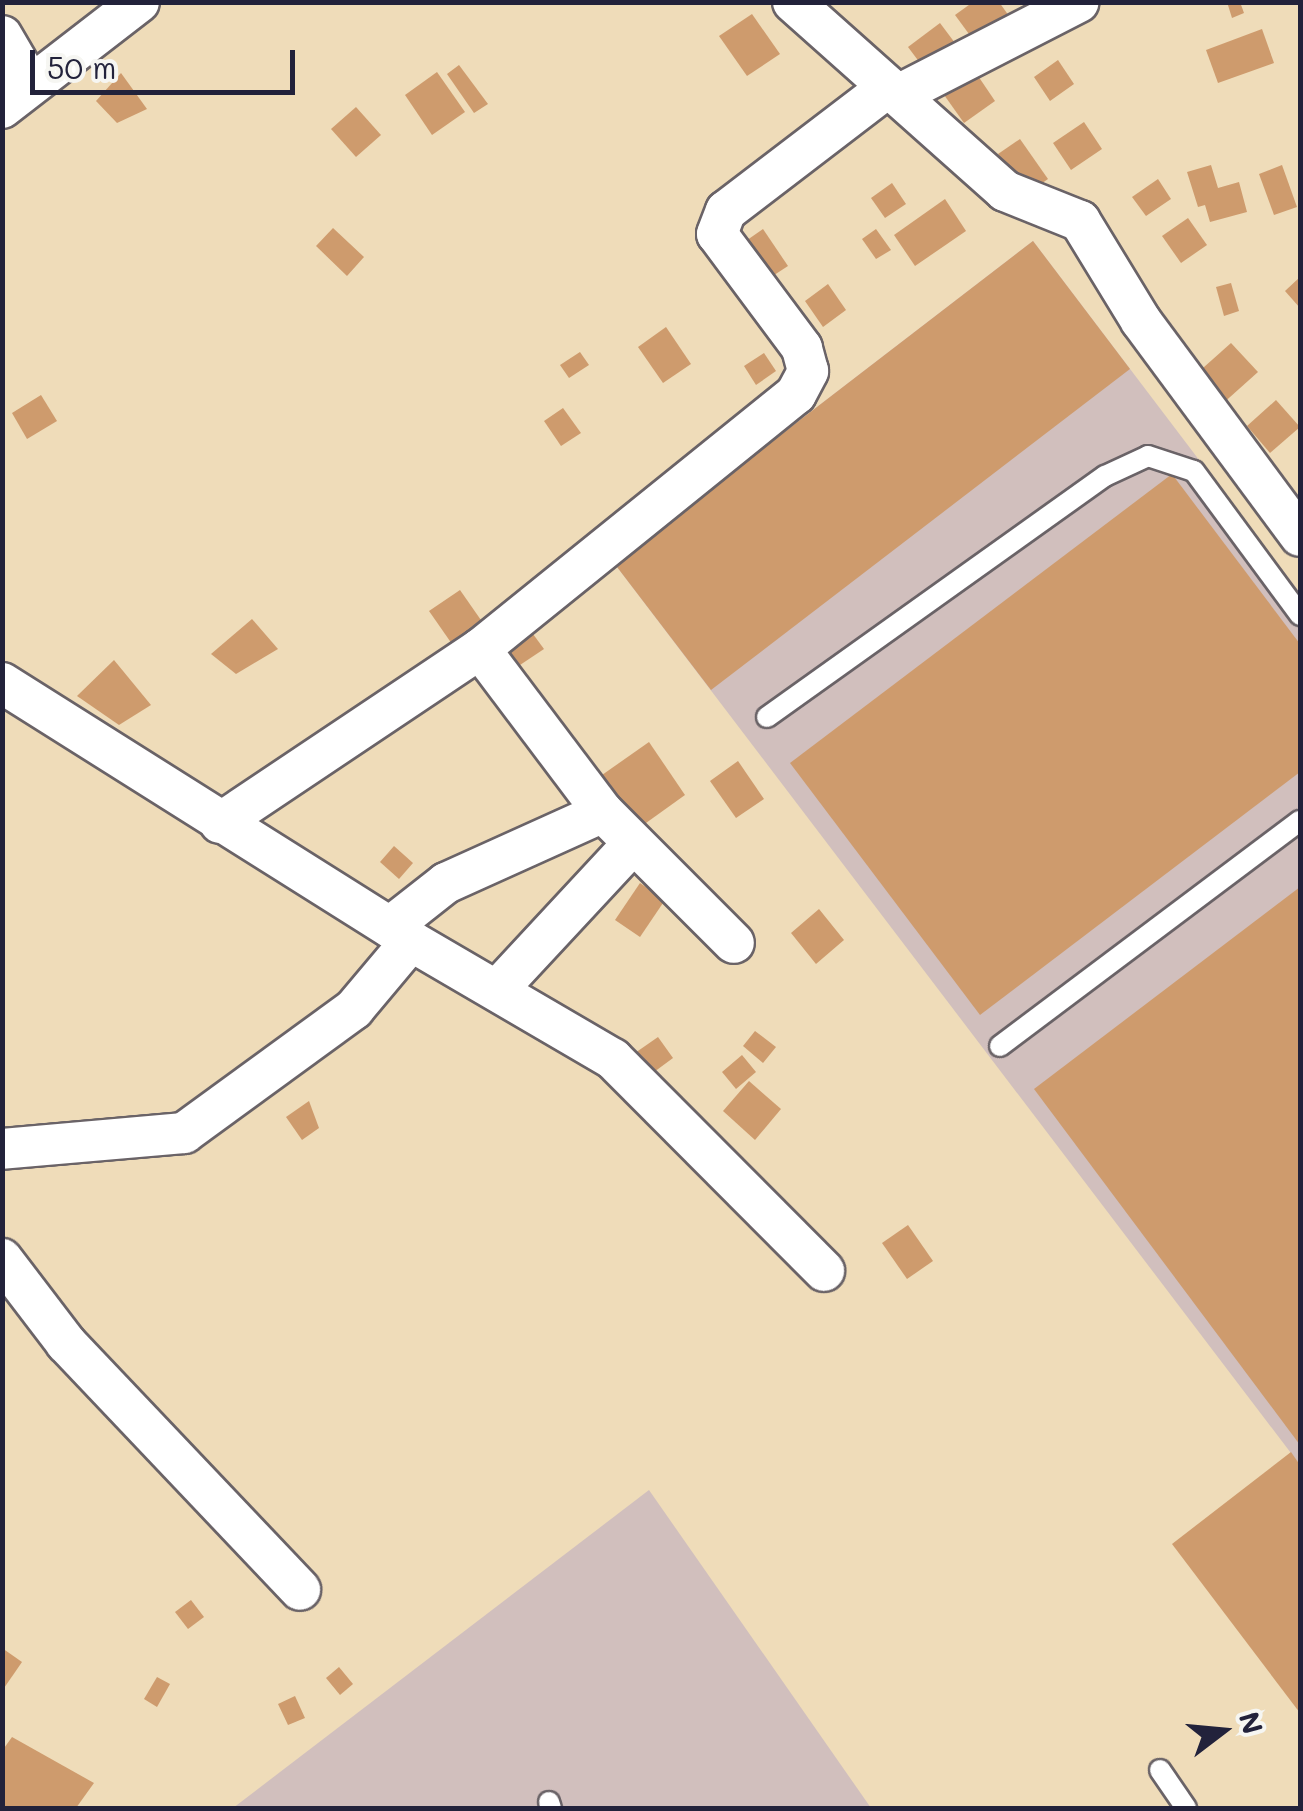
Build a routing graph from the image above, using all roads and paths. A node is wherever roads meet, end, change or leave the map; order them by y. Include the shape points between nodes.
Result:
1 (140, 2) edge
2 (793, 2) edge
3 (1079, 2) edge
4 (2, 36) edge
5 (893, 91) junction
6 (16, 96) edge
7 (1300, 536) edge
8 (1300, 615) edge
9 (480, 649) junction
10 (2, 683) edge
11 (767, 717) dead end
12 (603, 812) junction
13 (1300, 821) edge
14 (220, 823) junction
15 (632, 845) junction
16 (400, 934) junction
17 (734, 943) dead end
18 (498, 989) junction
19 (1000, 1046) dead end
20 (2, 1149) edge
21 (2, 1259) edge
22 (824, 1271) dead end
23 (300, 1590) dead end
24 (1160, 1770) dead end
25 (1186, 1808) edge

1 - 6 street
2 - 5 street
3 - 5 street
4 - 6 street
5 - 7 street via 1018,200 1080,221 1141,321
5 - 9 street via 726,211 718,234 802,348 808,371 796,394
8 - 11 lane via 1194,470 1148,456 1104,476
9 - 12 street
9 - 14 street
10 - 14 street
12 - 15 street
12 - 16 street via 446,882
13 - 19 lane
14 - 16 street
15 - 17 street
15 - 18 street
16 - 18 street
16 - 20 street via 354,1008 184,1133
18 - 22 street via 613,1059
21 - 23 street via 66,1343
24 - 25 lane

